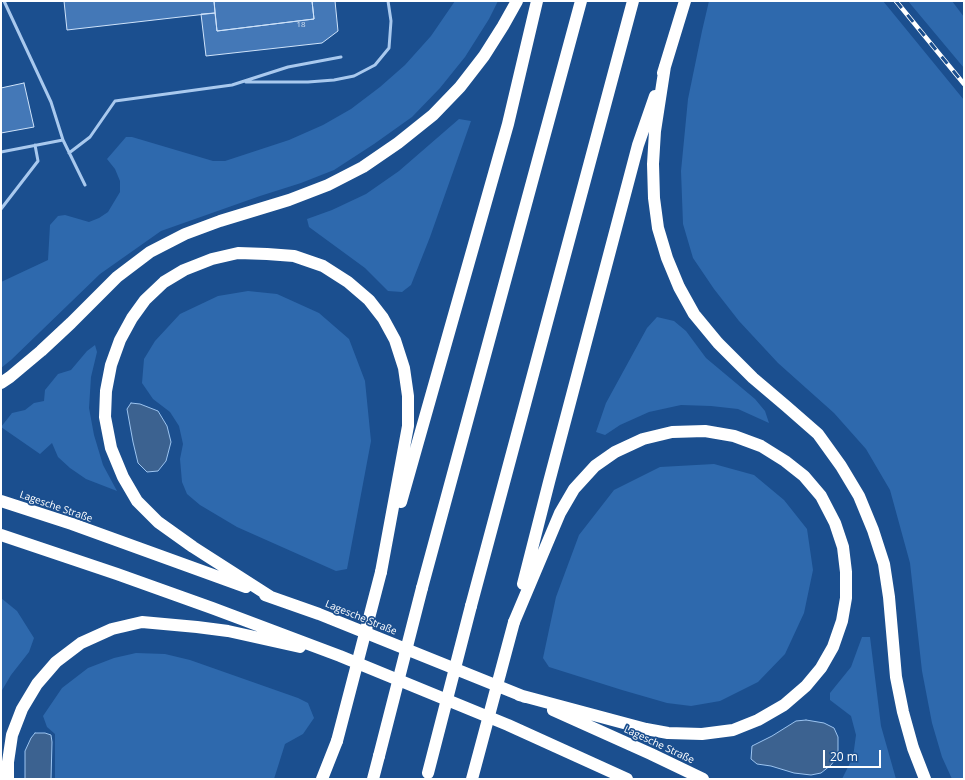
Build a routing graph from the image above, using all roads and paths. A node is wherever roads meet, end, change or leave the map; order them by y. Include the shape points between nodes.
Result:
1 (4, 1) edge
2 (388, 1) edge
3 (517, 1) edge
4 (537, 1) edge
5 (581, 1) edge
6 (633, 1) edge
7 (685, 1) edge
8 (341, 58) dead end
9 (665, 66) junction
10 (242, 82) junction
11 (63, 140) junction
12 (35, 145) junction
13 (1, 152) edge
14 (69, 153) junction
15 (86, 185) dead end
16 (1, 209) edge
17 (1, 382) edge
18 (1, 501) edge
19 (1, 535) edge
20 (381, 572) junction
21 (272, 597) junction
22 (514, 622) junction
23 (340, 656) junction
24 (520, 695) junction
25 (337, 741) junction
26 (598, 766) junction
27 (427, 776) edge
28 (8, 779) edge
29 (322, 779) edge
30 (330, 779) edge
31 (373, 779) edge
32 (472, 779) edge
33 (608, 779) edge
34 (627, 779) edge
35 (703, 779) edge
36 (925, 779) edge

1 - 11 lane via 51,102
2 - 10 lane via 391,21 389,48 375,65 354,76 334,80
3 - 17 highway via 484,56 460,87 433,115 398,143 363,167 328,185 185,234 150,252 117,277 41,351
4 - 20 highway via 508,124
5 - 31 highway, bridge
6 - 27 highway, bridge
7 - 9 highway
8 - 10 lane via 288,67
9 - 22 highway via 638,145
9 - 36 highway via 655,131 653,164 658,228 667,258 694,314 718,343 753,378 818,434 859,496 884,564 890,597 896,677 913,748
10 - 14 lane via 115,101 90,137
11 - 12 lane
11 - 14 lane
12 - 13 lane
12 - 16 lane via 38,162
14 - 15 lane
18 - 21 highway, Lagesche Straße via 72,524
19 - 23 highway via 117,574
20 - 21 highway via 408,426 408,396 404,368 395,340 369,300 323,266 294,256 238,253 212,259 184,270 164,282 145,300 120,340 111,365 105,417 111,448 137,501 158,522 193,547
20 - 25 highway, bridge
21 - 24 highway, Lagesche Straße
22 - 24 highway via 560,513 574,489 595,466 615,452 643,439 672,432 705,431 734,436 761,446 785,460 804,476 821,496 835,523 843,547 846,598 834,647 806,686 784,705 758,720 733,730 702,734 668,733
22 - 32 highway, bridge
23 - 26 highway via 508,725
23 - 28 highway via 228,631 198,627 142,622 112,629 81,643 56,662 37,684 22,709 12,735
24 - 35 highway, Lagesche Straße
25 - 29 highway
25 - 30 highway
26 - 33 highway
26 - 34 highway

